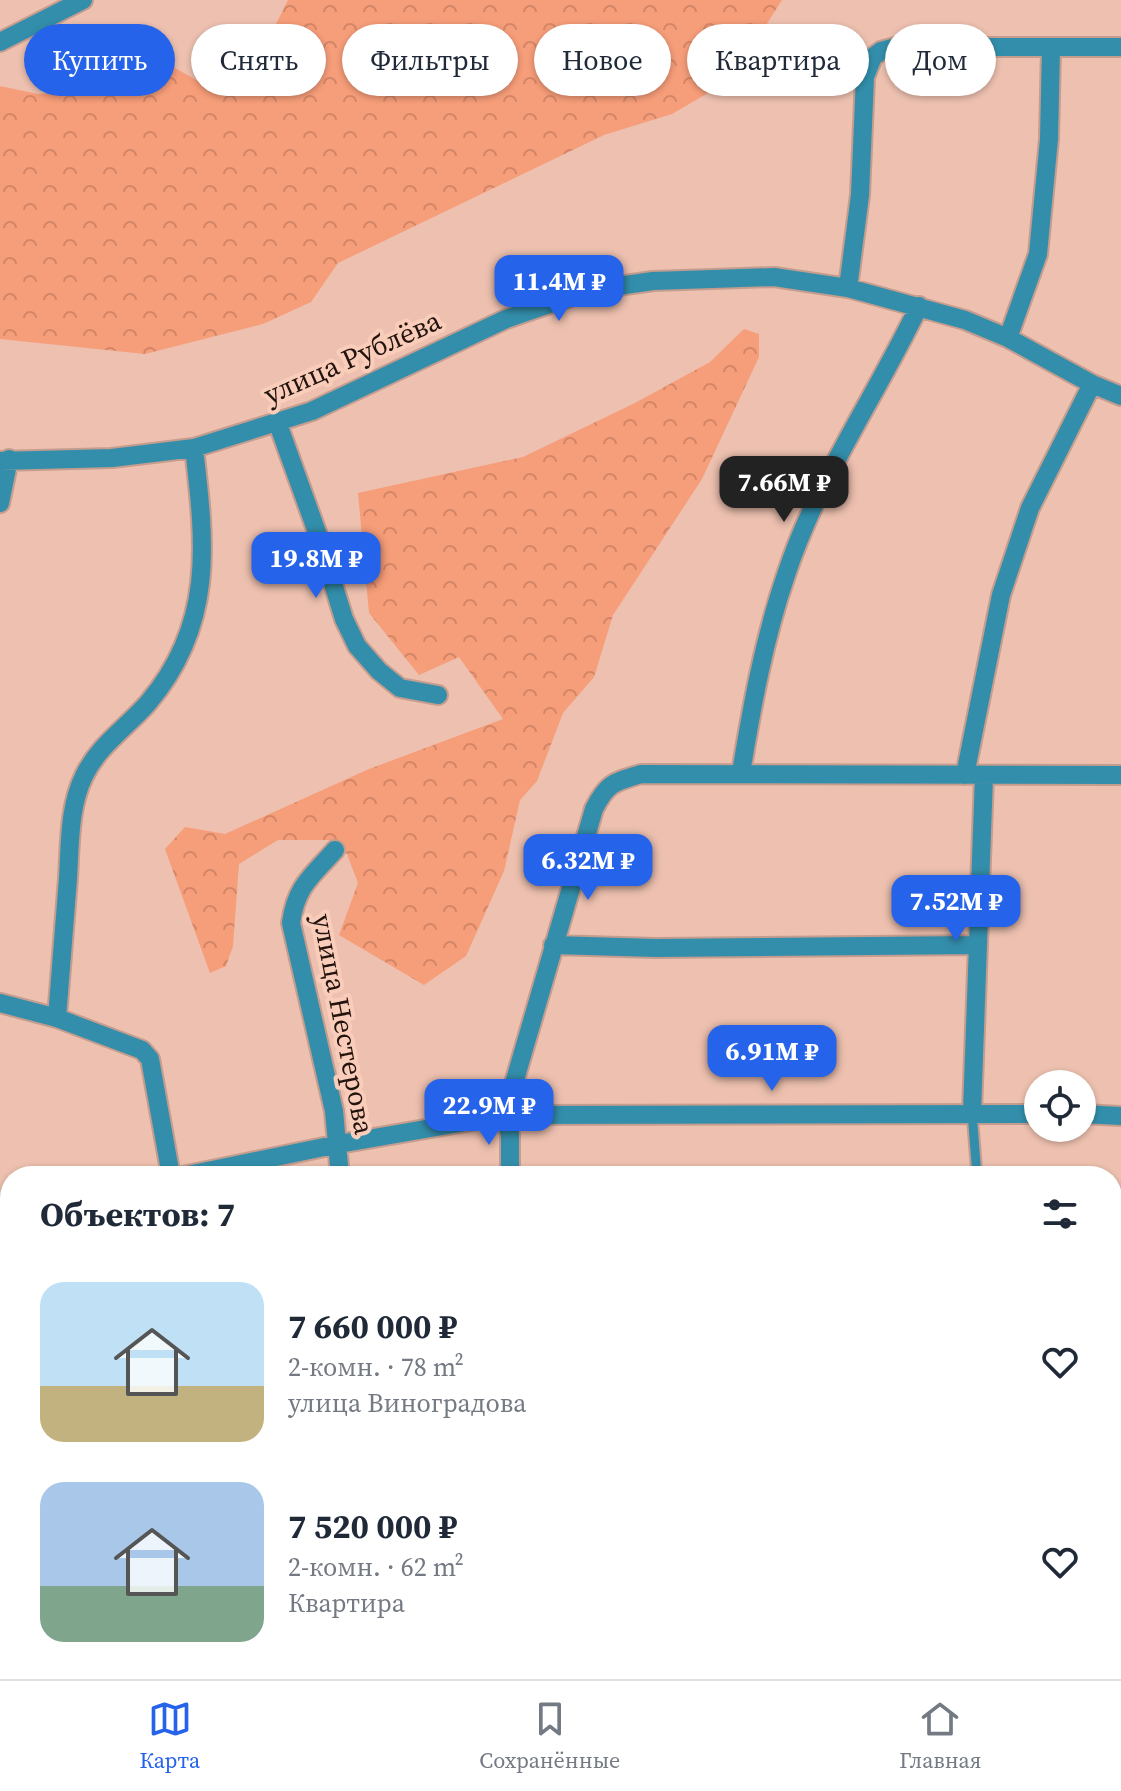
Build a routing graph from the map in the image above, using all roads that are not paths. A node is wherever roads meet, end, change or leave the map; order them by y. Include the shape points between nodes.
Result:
1 (83, 0) edge
2 (0, 42) edge
3 (1121, 47) edge
4 (1051, 48) junction
5 (848, 288) junction
6 (919, 306) junction
7 (1008, 338) junction
8 (1092, 384) junction
9 (1121, 396) edge
10 (278, 424) junction
11 (194, 448) junction
12 (3, 458) edge
13 (0, 503) edge
14 (438, 695) dead end
15 (741, 773) junction
16 (1121, 775) edge
17 (974, 776) junction
18 (335, 850) dead end
19 (553, 945) junction
20 (977, 945) junction
21 (0, 1003) edge
22 (57, 1018) junction
23 (972, 1112) junction
24 (1024, 1114) edge
25 (506, 1115) junction
26 (1096, 1115) edge
27 (1121, 1116) edge
28 (339, 1144) junction
29 (169, 1166) edge
30 (232, 1166) edge
31 (340, 1166) edge
32 (510, 1166) edge
33 (976, 1166) edge

1 - 2 street
3 - 4 street
4 - 5 street via 896,47 873,57 865,77 860,195
4 - 7 street via 1038,254
5 - 6 street, улица Рублёва
5 - 10 street, улица Рублёва via 774,277 653,281 590,290 506,319
6 - 7 street, улица Рублёва
6 - 15 street via 817,500 786,575 755,690
7 - 8 street, улица Рублёва
8 - 9 street, улица Рублёва
8 - 17 street via 1030,508 1001,595
10 - 11 street, улица Рублёва
10 - 14 street via 357,646 400,688
11 - 12 street, улица Рублёва via 112,458
11 - 22 street via 201,504 198,603 173,669 95,757 83,778 73,811
12 - 13 street
15 - 17 street
15 - 19 street via 641,774 613,782 602,792
16 - 17 street
17 - 20 street
18 - 28 street, улица Нестерова via 302,886 291,923
19 - 20 street
19 - 25 street
20 - 23 street
21 - 22 street
22 - 29 street via 142,1050 150,1059
23 - 24 street
23 - 25 street
23 - 33 lane
25 - 28 street
25 - 32 street
26 - 27 street
28 - 30 street
28 - 31 street, улица Нестерова

